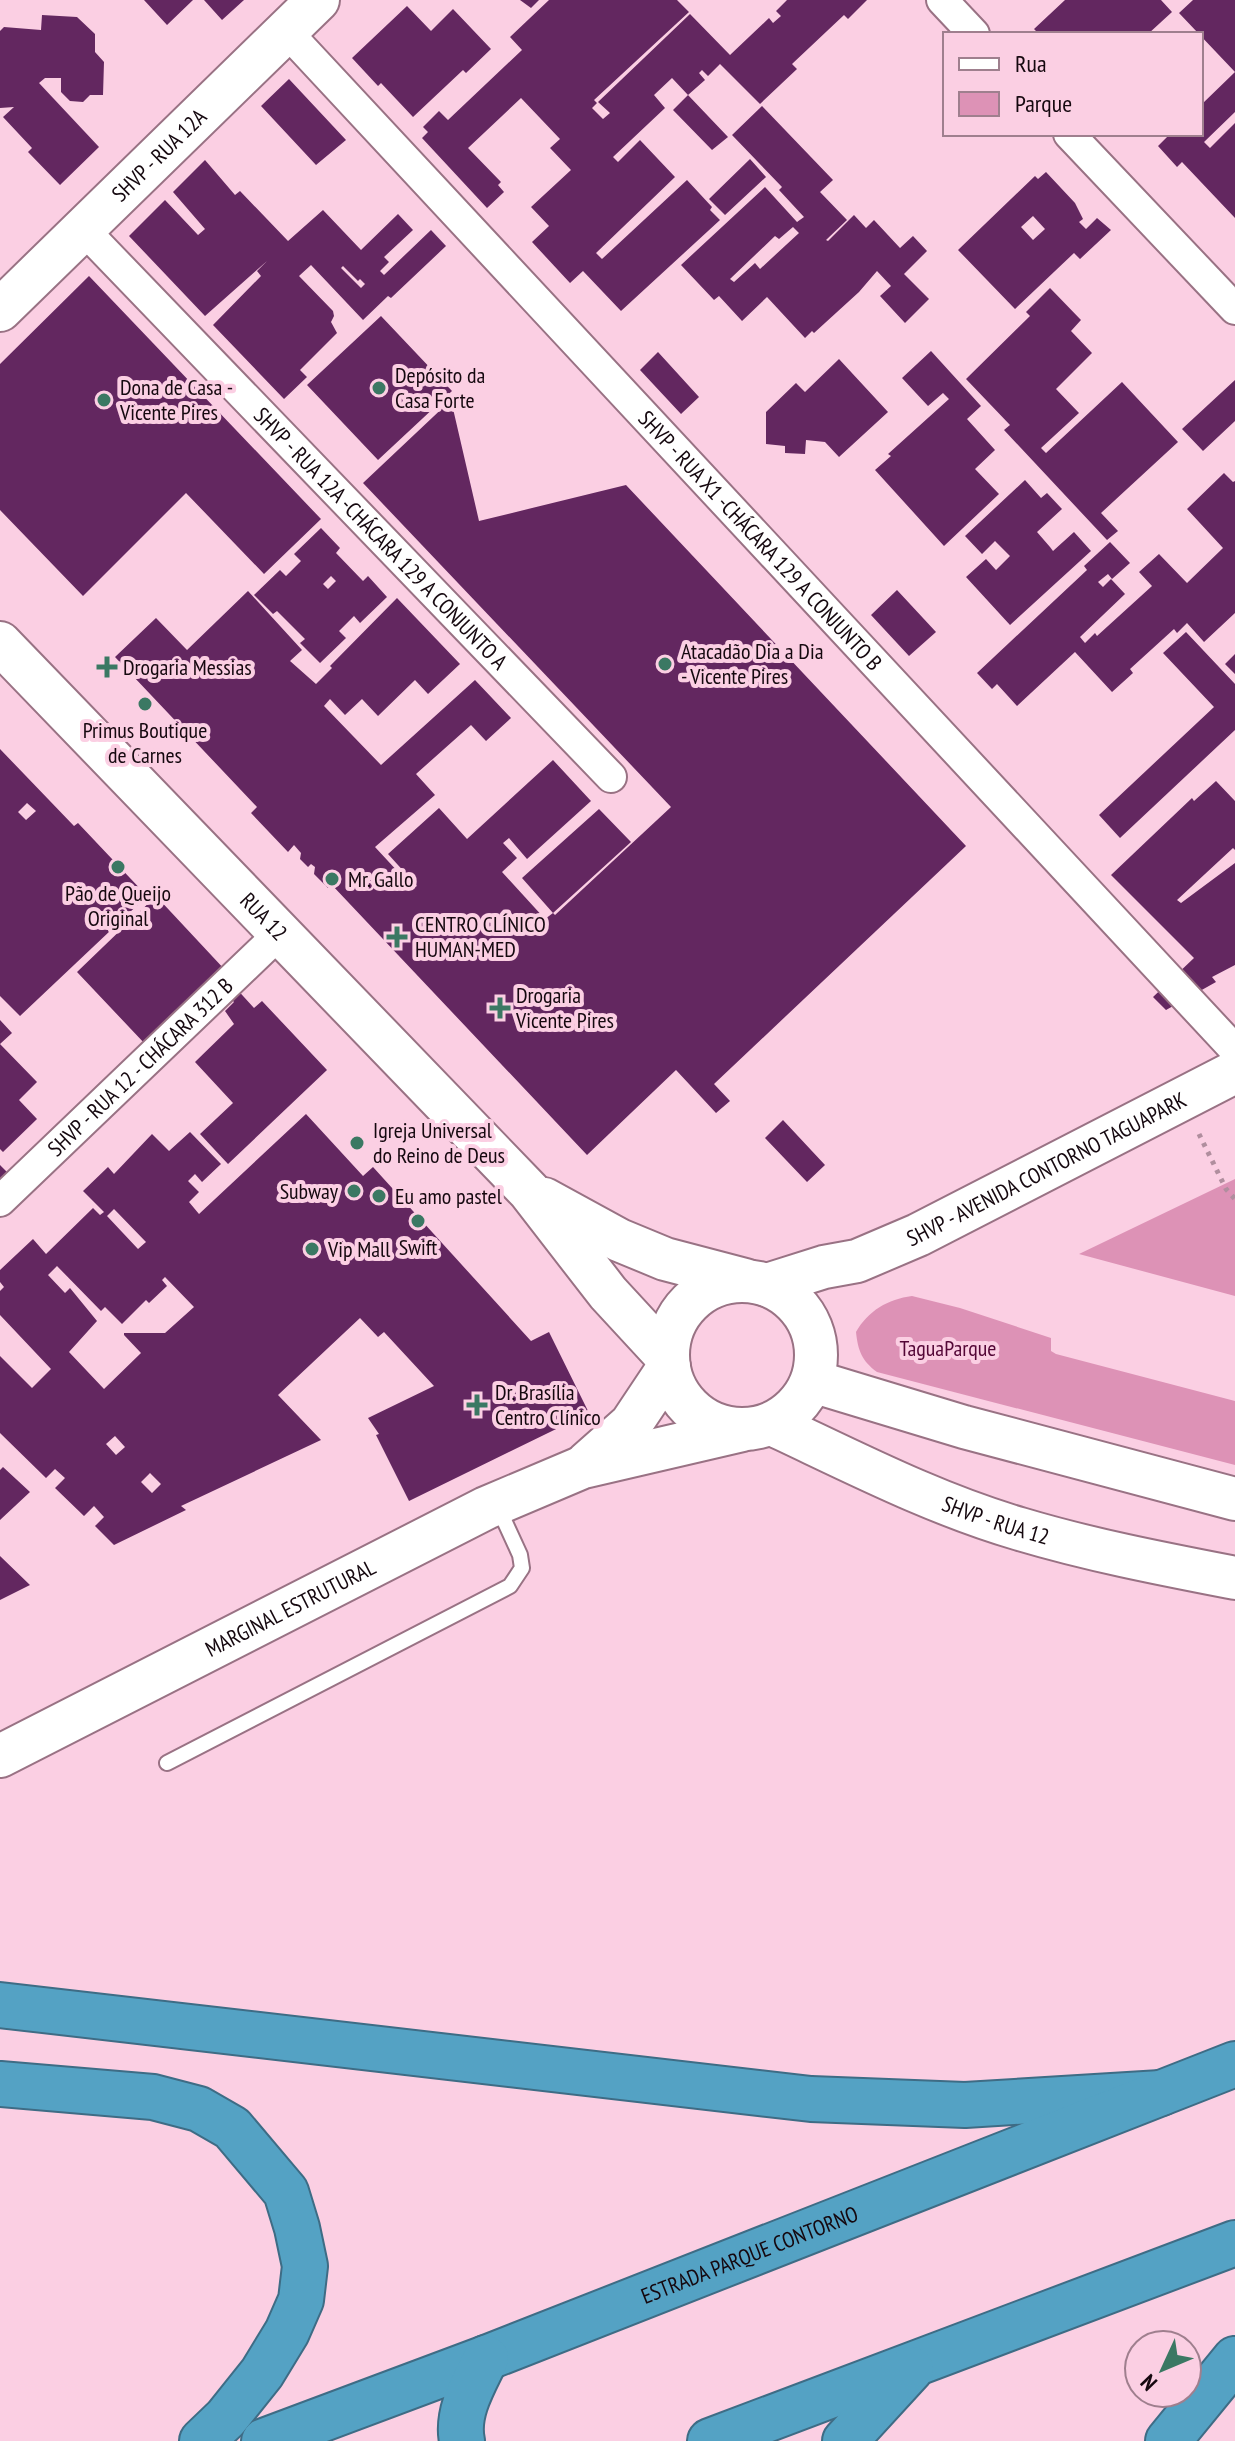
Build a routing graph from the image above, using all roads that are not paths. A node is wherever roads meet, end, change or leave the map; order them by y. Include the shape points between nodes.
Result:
1 (318, 0) edge
2 (942, 0) edge
3 (286, 31) junction
4 (972, 32) edge
5 (1071, 136) edge
6 (84, 230) junction
7 (1235, 309) edge
8 (0, 310) edge
9 (0, 643) edge
10 (611, 777) dead end
11 (279, 934) junction
12 (1235, 1050) edge
13 (1235, 1072) edge
14 (529, 1191) junction
15 (0, 1201) edge
16 (857, 1261) junction
17 (758, 1283) junction
18 (805, 1315) junction
19 (668, 1362) junction
20 (812, 1381) junction
21 (757, 1427) junction
22 (583, 1467) junction
23 (1235, 1499) edge
24 (496, 1503) junction
25 (1235, 1578) edge
26 (0, 1756) edge
27 (167, 1763) dead end
28 (0, 2005) edge
29 (1235, 2064) edge
30 (0, 2084) edge
31 (1161, 2093) junction
32 (1235, 2243) edge
33 (486, 2358) junction
34 (1235, 2359) edge
35 (917, 2362) junction
36 (202, 2441) edge
37 (264, 2441) edge
38 (462, 2441) edge
39 (710, 2441) edge
40 (845, 2441) edge
41 (1168, 2441) edge

1 - 3 street, SHVP - RUA 12A
2 - 4 street
3 - 6 street, SHVP - RUA 12A
3 - 12 street, SHVP - RUA X1 -CHÁCARA 129 A CONJUNTO B
5 - 7 street
6 - 8 street, SHVP - RUA 12A
6 - 10 street, SHVP - RUA 12A -CHÁCARA 129 A CONJUNTO A
9 - 11 street, RUA 12
11 - 14 street, RUA 12
11 - 15 street, SHVP - RUA 12 - CHÁCARA 312 B
13 - 16 street, SHVP - AVENIDA CONTORNO TAGUAPARK via 918,1235
14 - 17 street via 619,1240
14 - 19 street
16 - 17 street, SHVP - AVENIDA CONTORNO TAGUAPARK
16 - 18 street, SHVP - AVENIDA CONTORNO TAGUAPARK
17 - 18 street via 788,1297
17 - 19 street via 724,1282 701,1293 682,1310 671,1333
18 - 20 street via 816,1347
19 - 21 street via 678,1391 692,1410 716,1425
19 - 22 street, MARGINAL ESTRUTURAL via 631,1424
20 - 21 street via 796,1407
20 - 23 street
21 - 22 street, MARGINAL ESTRUTURAL
21 - 25 street, SHVP - RUA 12 via 1018,1529
22 - 24 street, MARGINAL ESTRUTURAL
24 - 26 street, MARGINAL ESTRUTURAL
24 - 27 lane via 520,1555 522,1568 510,1586
28 - 31 highway via 811,2099 965,2105
29 - 31 highway, ESTRADA PARQUE CONTORNO
30 - 36 highway via 153,2097 199,2109 232,2128 286,2192 305,2266 301,2300 262,2373
31 - 33 highway, ESTRADA PARQUE CONTORNO
32 - 35 highway
33 - 37 highway, ESTRADA PARQUE CONTORNO
33 - 38 highway via 463,2408
34 - 41 highway
35 - 39 highway
35 - 40 highway

